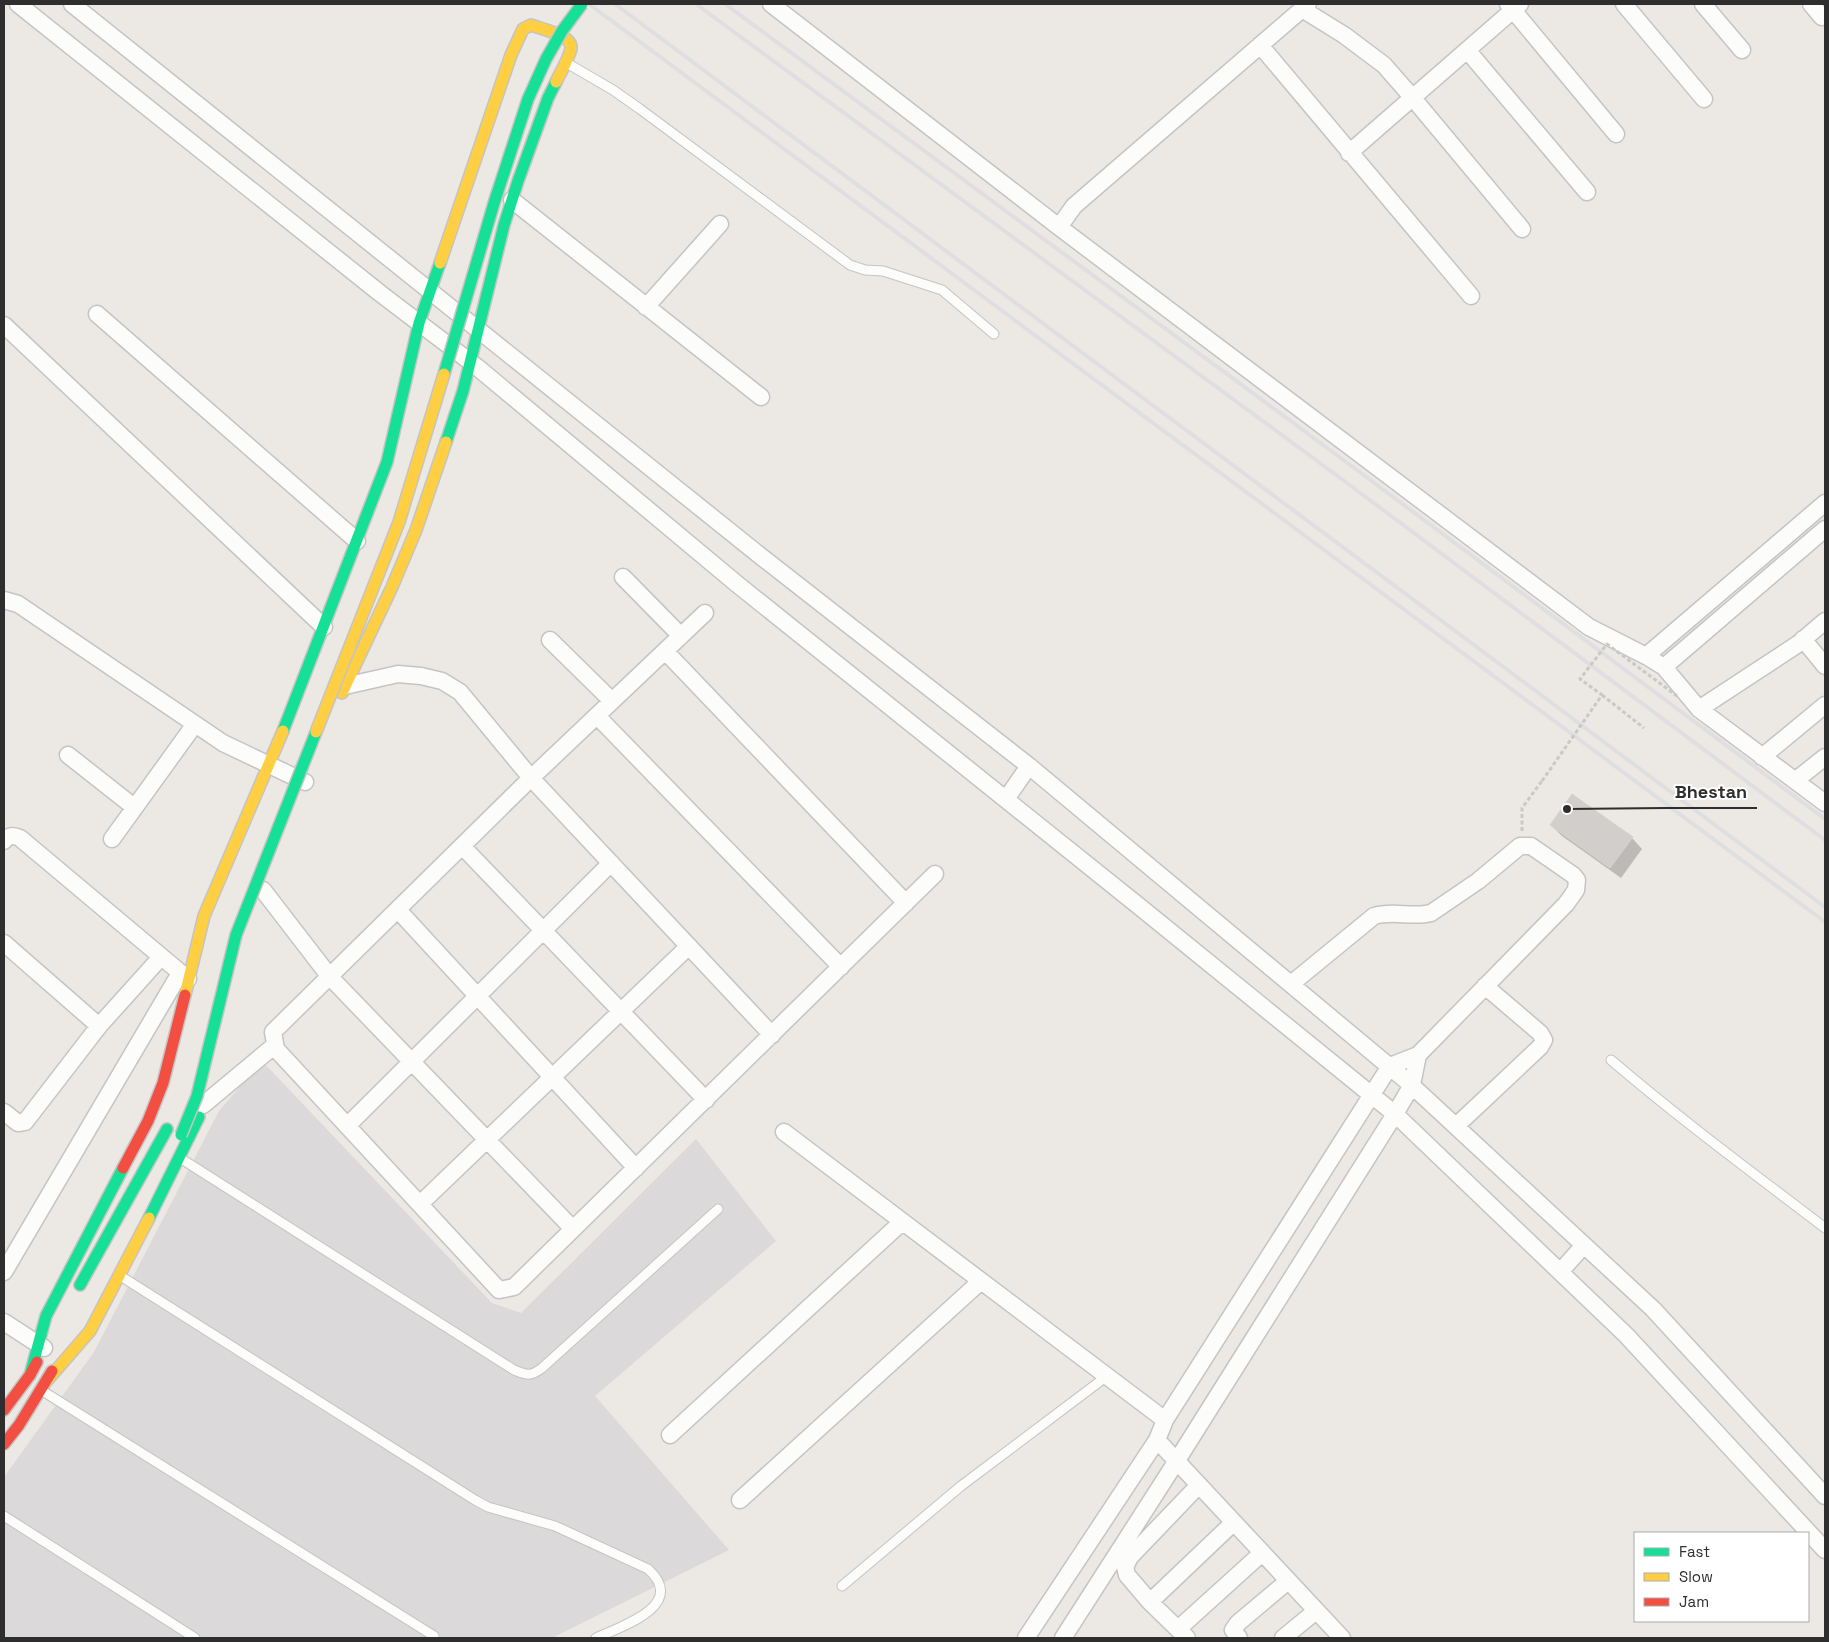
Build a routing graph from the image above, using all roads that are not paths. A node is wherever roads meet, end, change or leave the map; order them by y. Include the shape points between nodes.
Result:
1 (18, 4) edge
2 (72, 4) edge
3 (582, 4) edge
4 (771, 4) edge
5 (1624, 4) edge
6 (1703, 4) edge
7 (1811, 4) edge
8 (1305, 6) edge
9 (1514, 6) edge
10 (1822, 17) dead end
11 (553, 18) dead end
12 (538, 41) dead end
13 (1260, 45) junction
14 (1467, 50) junction
15 (1742, 50) dead end
16 (565, 62) junction
17 (1412, 97) junction
18 (1704, 99) dead end
19 (1616, 134) dead end
20 (1349, 153) junction
21 (1587, 192) dead end
22 (512, 200) junction
23 (720, 224) dead end
24 (1059, 227) junction
25 (1522, 229) dead end
26 (430, 291) junction
27 (451, 293) dead end
28 (1471, 296) dead end
29 (646, 307) junction
30 (97, 314) dead end
31 (419, 323) junction
32 (4, 325) edge
33 (478, 329) junction
34 (994, 334) dead end
35 (435, 349) dead end
36 (470, 362) junction
37 (761, 397) dead end
38 (1825, 504) edge
39 (1825, 530) edge
40 (357, 541) junction
41 (622, 577) dead end
42 (4, 600) edge
43 (705, 613) dead end
44 (1825, 621) edge
45 (324, 627) junction
46 (681, 636) junction
47 (1803, 639) junction
48 (550, 640) dead end
49 (665, 651) junction
50 (1646, 656) junction
51 (1825, 666) edge
52 (1664, 667) junction
53 (345, 686) junction
54 (612, 701) junction
55 (1825, 705) edge
56 (1699, 709) junction
57 (597, 716) junction
58 (195, 724) junction
59 (68, 755) dead end
60 (1762, 757) junction
61 (1825, 757) edge
62 (286, 765) dead end
63 (269, 766) junction
64 (1030, 766) junction
65 (531, 778) junction
66 (1796, 780) junction
67 (306, 782) junction
68 (279, 783) dead end
69 (1006, 799) junction
70 (1825, 803) edge
71 (134, 807) junction
72 (112, 839) dead end
73 (4, 842) edge
74 (462, 846) junction
75 (611, 864) junction
76 (935, 874) dead end
77 (263, 890) junction
78 (906, 903) junction
79 (398, 910) junction
80 (543, 931) junction
81 (4, 943) edge
82 (689, 946) junction
83 (161, 956) junction
84 (841, 967) junction
85 (184, 976) junction
86 (330, 976) junction
87 (1291, 984) junction
88 (1485, 986) junction
89 (478, 996) junction
90 (621, 1012) junction
91 (99, 1026) junction
92 (772, 1035) junction
93 (276, 1045) junction
94 (1418, 1055) junction
95 (1611, 1060) dead end
96 (412, 1062) junction
97 (1390, 1066) junction
98 (552, 1077) junction
99 (1412, 1085) junction
100 (1372, 1096) junction
101 (706, 1100) junction
102 (203, 1105) junction
103 (4, 1112) edge
104 (1395, 1114) junction
105 (168, 1125) dead end
106 (347, 1126) junction
107 (1456, 1126) junction
108 (784, 1132) dead end
109 (487, 1140) junction
110 (180, 1158) junction
111 (636, 1168) junction
112 (420, 1204) junction
113 (718, 1208) dead end
114 (902, 1222) junction
115 (1825, 1228) edge
116 (573, 1229) junction
117 (1584, 1245) junction
118 (4, 1272) edge
119 (1560, 1272) junction
120 (119, 1275) junction
121 (981, 1281) junction
122 (96, 1294) dead end
123 (73, 1298) dead end
124 (4, 1322) edge
125 (78, 1327) dead end
126 (54, 1331) dead end
127 (41, 1347) junction
128 (1107, 1376) junction
129 (43, 1386) junction
130 (4, 1410) edge
131 (1165, 1420) junction
132 (670, 1435) dead end
133 (1157, 1440) junction
134 (4, 1444) edge
135 (1176, 1462) junction
136 (1198, 1486) junction
137 (1825, 1496) edge
138 (740, 1500) dead end
139 (4, 1516) edge
140 (1233, 1523) junction
141 (1808, 1532) edge
142 (1809, 1533) edge
143 (1825, 1550) edge
144 (1262, 1553) junction
145 (1288, 1581) junction
146 (842, 1586) dead end
147 (1150, 1602) junction
148 (1316, 1611) junction
149 (1183, 1634) edge
150 (434, 1636) dead end
151 (195, 1638) edge
152 (596, 1638) edge
153 (1026, 1638) edge
154 (1062, 1638) edge
155 (1239, 1638) edge
156 (1284, 1638) edge
157 (1342, 1638) edge

1 - 31 street
2 - 26 street
3 - 122 street, bridge via 555,41 523,114 399,522 236,935 196,1096 181,1135
4 - 24 street
5 - 18 street
6 - 15 street
7 - 10 street
8 - 13 street
8 - 17 street via 1376,59
9 - 14 street
9 - 19 street
11 - 12 street
13 - 20 street
13 - 24 street via 1074,206
14 - 17 street
14 - 21 street
16 - 22 street via 548,98
16 - 26 street via 571,49 565,37 531,25 523,29 511,55
16 - 34 lane via 640,108 850,264 942,290
17 - 20 street
17 - 25 street
20 - 28 street
22 - 29 street
22 - 33 street
23 - 29 street
24 - 50 street via 1589,627
26 - 31 street
26 - 33 street
27 - 35 street
29 - 37 street
30 - 40 street
31 - 36 street
31 - 40 street via 387,462
32 - 45 street
33 - 36 street
33 - 64 street via 763,558
36 - 53 street via 416,530
36 - 69 street via 736,584
38 - 50 street
39 - 52 street
40 - 45 street
41 - 46 street
42 - 58 street via 18,604
43 - 46 street
44 - 47 street
45 - 63 street
46 - 49 street
47 - 51 street
47 - 56 street
48 - 54 street
49 - 54 street
49 - 78 street
50 - 52 street
52 - 56 street
53 - 65 street via 398,674 442,681 460,692
53 - 67 street
54 - 57 street
55 - 60 street
56 - 60 street
57 - 65 street
57 - 84 street
58 - 63 street via 223,743
58 - 71 street
59 - 71 street
60 - 66 street
61 - 66 street
62 - 68 street
63 - 67 street
63 - 85 street via 204,916
64 - 69 street
64 - 87 street
65 - 74 street
65 - 75 street
66 - 70 street
67 - 77 street
69 - 100 street
71 - 72 street
73 - 83 street via 14,835 20,838
74 - 79 street
74 - 80 street
75 - 80 street
75 - 82 street
76 - 78 street
77 - 86 street
77 - 102 street via 247,932
78 - 84 street
79 - 86 street
79 - 89 street
80 - 89 street
80 - 90 street
81 - 91 street
82 - 90 street
82 - 92 street
83 - 85 street
83 - 91 street
84 - 92 street
85 - 118 street
85 - 127 street via 163,1083 148,1121 46,1316
86 - 93 street via 273,1032
86 - 96 street
87 - 88 street via 1374,916 1430,913 1478,881 1513,850 1531,846 1572,874 1578,880 1576,890
87 - 97 street
88 - 94 street
88 - 107 street via 1544,1040
89 - 96 street
89 - 98 street
90 - 98 street
90 - 101 street
91 - 103 street via 26,1122 18,1123
92 - 101 street
93 - 102 street
93 - 106 street via 276,1049
94 - 97 street
94 - 99 street
95 - 115 lane via 1717,1147
96 - 106 street
96 - 109 street
97 - 99 street
97 - 100 street
98 - 109 street
98 - 111 street
99 - 104 street
99 - 107 street
100 - 104 street
100 - 131 street
101 - 111 street
102 - 110 street
104 - 119 street
104 - 135 street
105 - 123 street
106 - 112 street
107 - 117 street
108 - 114 street
109 - 112 street
109 - 116 street
110 - 113 lane via 526,1375 542,1368
110 - 120 street
111 - 116 street
112 - 116 street via 499,1290 514,1287
114 - 121 street
114 - 132 street
117 - 119 street
117 - 137 street via 1653,1309
119 - 141 street via 1626,1335
120 - 129 street via 90,1331
120 - 152 lane via 474,1500 555,1526 648,1569 659,1580 659,1601 646,1614
121 - 128 street
121 - 138 street
124 - 127 street
125 - 129 street
126 - 127 street
127 - 130 street via 30,1375
128 - 131 street
128 - 146 lane via 961,1486
129 - 134 street
129 - 150 lane
131 - 133 street
133 - 135 street
133 - 153 street
135 - 136 street
135 - 154 street
136 - 140 street
136 - 147 street via 1130,1556 1125,1567 1127,1576
139 - 151 lane
140 - 144 street
140 - 147 street
142 - 143 street
144 - 145 street
144 - 149 street
145 - 148 street
145 - 155 street via 1238,1623 1233,1630
147 - 149 street
148 - 156 street
148 - 157 street

